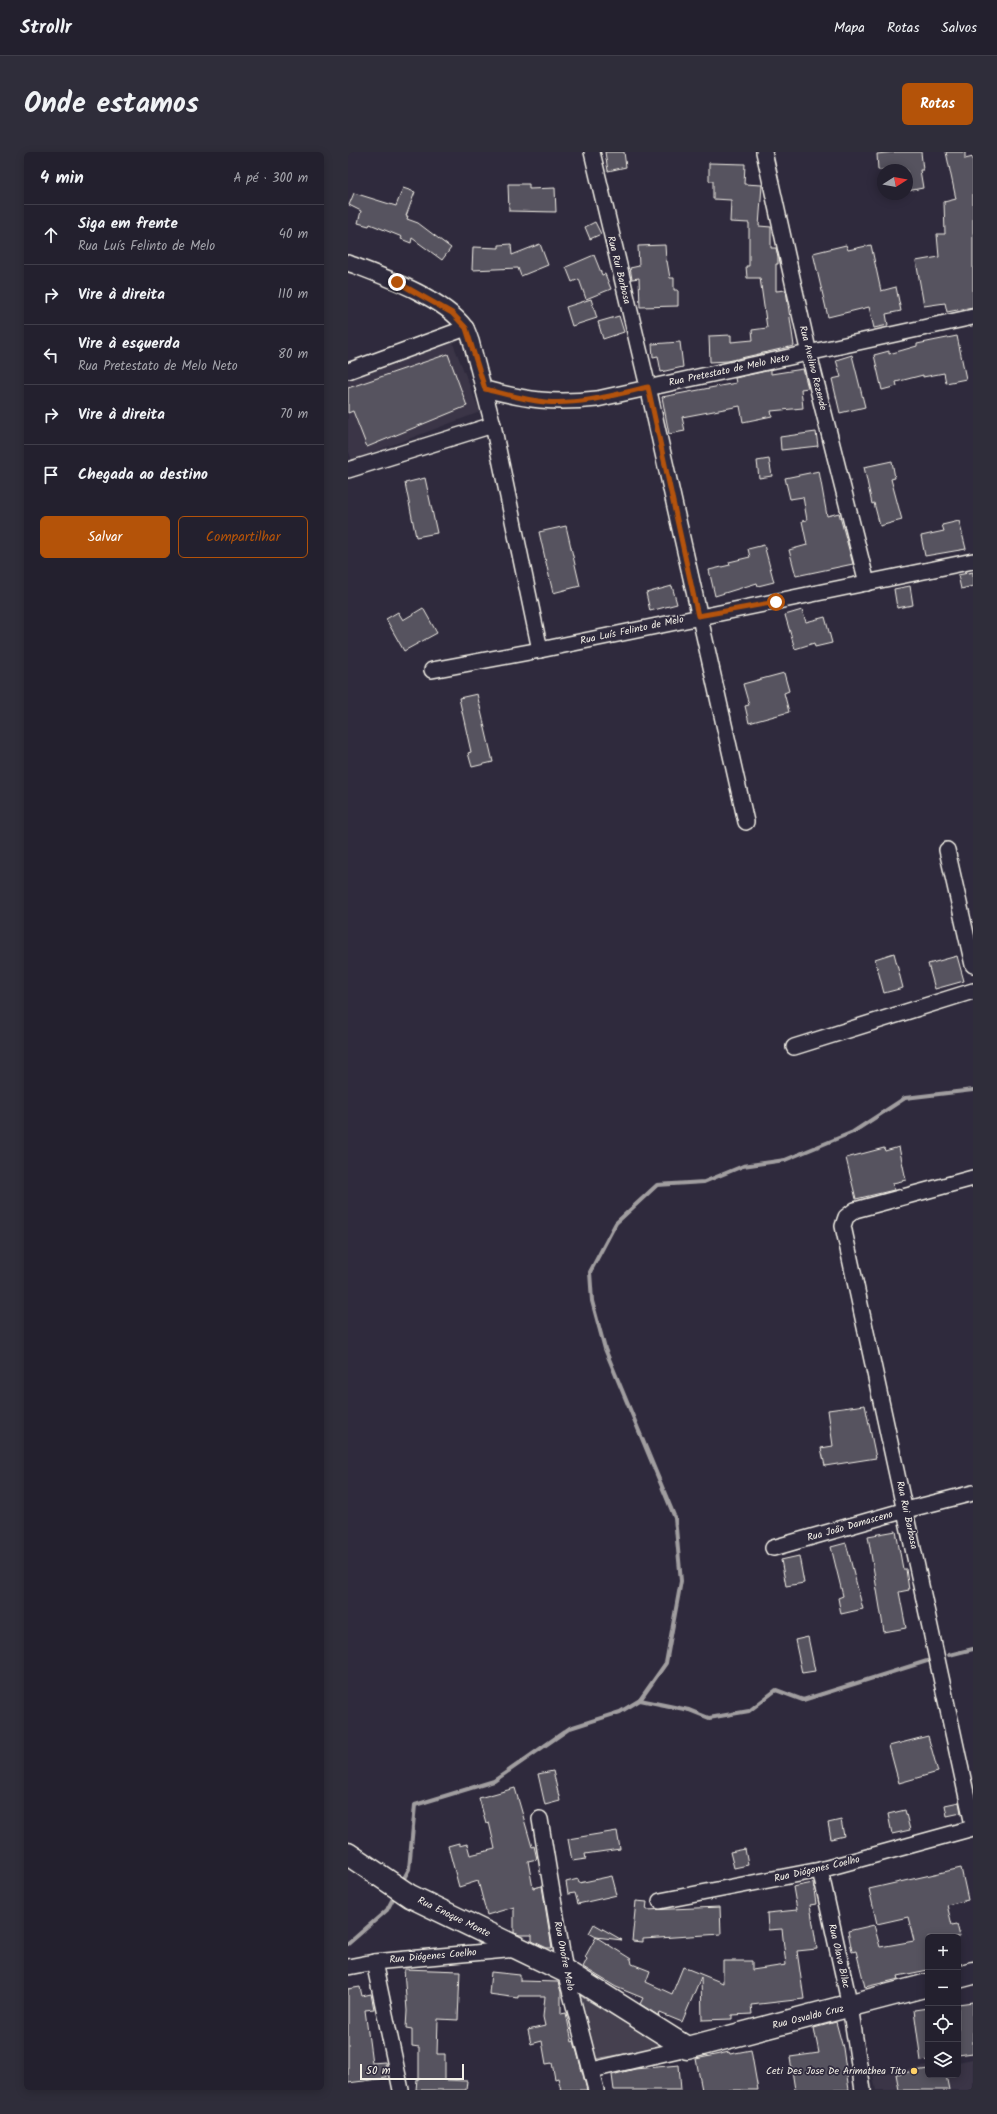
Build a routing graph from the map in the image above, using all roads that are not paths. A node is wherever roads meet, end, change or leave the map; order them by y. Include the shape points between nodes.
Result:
1 (592, 152) edge
2 (764, 152) edge
3 (348, 263) edge
4 (973, 317) edge
5 (466, 328) junction
6 (809, 354) junction
7 (348, 371) edge
8 (648, 387) junction
9 (485, 389) junction
10 (493, 425) junction
11 (348, 470) edge
12 (973, 561) edge
13 (867, 583) junction
14 (698, 616) junction
15 (540, 650) junction
16 (432, 670) dead end
17 (746, 822) dead end
18 (947, 850) dead end
19 (973, 965) edge
20 (973, 991) edge
21 (794, 1047) dead end
22 (973, 1178) edge
23 (973, 1493) edge
24 (906, 1510) junction
25 (773, 1548) dead end
26 (540, 1819) dead end
27 (973, 1826) edge
28 (348, 1854) edge
29 (820, 1870) junction
30 (660, 1901) dead end
31 (519, 1949) junction
32 (374, 1962) junction
33 (348, 1967) edge
34 (566, 1972) junction
35 (973, 1973) edge
36 (961, 1976) edge
37 (925, 1986) edge
38 (850, 2006) junction
39 (688, 2048) junction
40 (592, 2070) junction
41 (401, 2090) edge
42 (596, 2090) edge
43 (863, 2090) edge

1 - 8 street, Rua Rui Barbosa
2 - 6 street, Rua Avelino Rezende
3 - 5 street via 397,282 434,302 452,313
4 - 6 street, Rua Pretestato de Melo Neto
5 - 7 street
5 - 9 street
6 - 8 street, Rua Pretestato de Melo Neto
6 - 13 street, Rua Avelino Rezende
8 - 9 street, Rua Pretestato de Melo Neto via 572,402 522,399
8 - 14 street, Rua Rui Barbosa
9 - 10 street
10 - 11 street
10 - 15 street
12 - 13 street, Rua Luís Felinto de Melo
13 - 14 street, Rua Luís Felinto de Melo
14 - 15 street, Rua Luís Felinto de Melo
14 - 17 street, Rua Rui Barbosa
15 - 16 street, Rua Luís Felinto de Melo
18 - 19 street
20 - 21 street
22 - 24 street, Rua Rui Barbosa via 854,1210 846,1217 843,1226
23 - 24 street, Rua João Damasceno
24 - 25 street, Rua João Damasceno
24 - 27 street, Rua Rui Barbosa
26 - 34 street, Rua Onofre Melo
27 - 29 street, Rua Diógenes Coelho
28 - 31 main road, Rua Enoque Monte via 410,1896
29 - 30 street, Rua Diógenes Coelho
29 - 38 street, Rua Olavo Bilac
31 - 32 street, Rua Diógenes Coelho
31 - 34 main road, Rua Enoque Monte
32 - 33 street, Rua Diógenes Coelho
32 - 41 street
34 - 39 main road
34 - 40 street, Rua Onofre Melo
35 - 36 main road
37 - 38 main road, Rua Osvaldo Cruz
38 - 39 main road, Rua Osvaldo Cruz
38 - 43 street, Rua Olavo Bilac
39 - 40 street, Rua Osvaldo Cruz
40 - 42 street, Rua Onofre Melo

